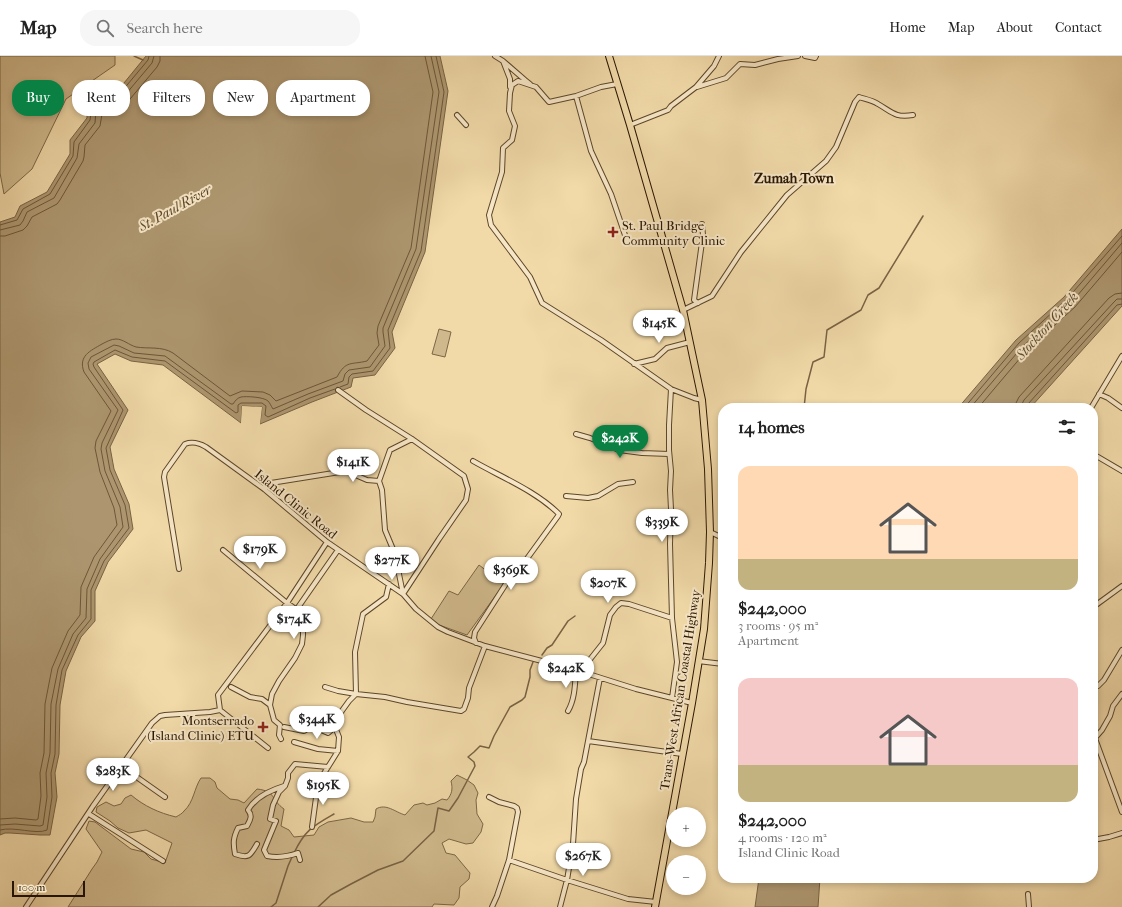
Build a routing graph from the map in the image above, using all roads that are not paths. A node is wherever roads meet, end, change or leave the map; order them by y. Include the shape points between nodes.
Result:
1 (495, 56) edge
2 (609, 56) edge
3 (714, 56) edge
4 (719, 56) edge
5 (798, 56) edge
6 (805, 56) edge
7 (816, 56) edge
8 (503, 61) junction
9 (714, 66) junction
10 (617, 84) junction
11 (536, 87) junction
12 (696, 87) junction
13 (510, 93) junction
14 (576, 96) junction
15 (457, 115) dead end
16 (914, 115) dead end
17 (466, 125) dead end
18 (630, 125) junction
19 (702, 224) dead end
20 (627, 241) dead end
21 (698, 303) junction
22 (683, 310) junction
23 (690, 342) junction
24 (1122, 356) edge
25 (634, 364) junction
26 (671, 389) junction
27 (338, 390) dead end
28 (1099, 394) junction
29 (702, 400) junction
30 (1094, 403) edge
31 (1122, 408) edge
32 (576, 434) dead end
33 (412, 439) junction
34 (669, 454) junction
35 (1098, 457) edge
36 (473, 461) dead end
37 (1122, 470) edge
38 (379, 481) junction
39 (633, 482) dead end
40 (264, 489) junction
41 (566, 496) dead end
42 (710, 532) junction
43 (718, 536) edge
44 (327, 542) junction
45 (223, 550) dead end
46 (338, 550) junction
47 (179, 569) dead end
48 (389, 584) junction
49 (1122, 586) edge
50 (403, 594) junction
51 (287, 603) junction
52 (1098, 604) edge
53 (296, 610) junction
54 (308, 618) dead end
55 (672, 618) junction
56 (476, 643) junction
57 (485, 646) junction
58 (1122, 650) edge
59 (698, 661) junction
60 (718, 663) edge
61 (578, 671) junction
62 (600, 678) junction
63 (1098, 686) edge
64 (231, 687) dead end
65 (326, 687) dead end
66 (356, 694) junction
67 (1122, 694) edge
68 (672, 698) junction
69 (692, 703) junction
70 (270, 705) junction
71 (220, 710) junction
72 (568, 710) dead end
73 (284, 727) dead end
74 (335, 727) junction
75 (1098, 735) edge
76 (281, 740) dead end
77 (588, 741) junction
78 (294, 742) dead end
79 (1098, 746) edge
80 (268, 748) dead end
81 (338, 751) junction
82 (682, 754) junction
83 (328, 767) junction
84 (121, 768) junction
85 (285, 786) junction
86 (165, 797) dead end
87 (489, 797) dead end
88 (1122, 812) edge
89 (89, 814) junction
90 (312, 827) dead end
91 (1122, 833) edge
92 (1098, 839) edge
93 (257, 844) dead end
94 (300, 860) dead end
95 (509, 860) junction
96 (163, 861) dead end
97 (567, 880) junction
98 (1028, 894) dead end
99 (655, 905) edge
100 (26, 907) edge
101 (492, 907) edge
102 (560, 907) edge
103 (1029, 907) edge

1 - 8 street
2 - 10 highway, Trans-West African Coastal Highway
3 - 9 street
4 - 9 street
5 - 12 street via 755,65 740,64 726,78
6 - 7 street
8 - 11 street
8 - 13 street via 510,79
9 - 12 street
10 - 14 street
10 - 18 highway, Trans-West African Coastal Highway
11 - 13 street via 518,81 512,85
11 - 14 street via 550,102
12 - 18 street via 668,110
13 - 25 street via 509,111 515,126 512,140 503,148 502,172 489,215 491,225 530,277 542,303
14 - 20 street via 591,151
15 - 17 street
16 - 21 street via 895,115 877,103 859,96 836,147 826,161 787,195 741,252 712,296
18 - 22 highway, Trans-West African Coastal Highway
19 - 21 street via 694,300
21 - 22 street
22 - 23 highway, Trans-West African Coastal Highway
23 - 25 street via 667,348 654,359
23 - 29 highway, Trans-West African Coastal Highway
24 - 28 street
25 - 26 street
26 - 29 street
26 - 34 street
27 - 33 street
28 - 30 street
28 - 31 street
29 - 42 highway, Trans-West African Coastal Highway
32 - 34 street via 619,450
33 - 38 street via 390,450
33 - 50 street via 464,476 468,489 466,500
34 - 55 street
35 - 37 street
36 - 56 street via 530,492 559,514 541,541 510,578 474,632
38 - 40 street via 367,480 346,471 272,483
38 - 50 street via 382,490 384,530 395,554
39 - 41 street via 618,484 598,496
40 - 44 street, Island Clinic Road
40 - 47 street, Island Clinic Road via 199,443 185,444 164,477
42 - 43 street
42 - 59 highway, Trans-West African Coastal Highway via 707,597
44 - 46 street, Island Clinic Road
44 - 51 street
45 - 51 street
46 - 48 street, Island Clinic Road
46 - 53 street
48 - 50 street, Island Clinic Road
48 - 66 street via 386,597 363,614 355,652
49 - 52 street
50 - 56 street, Island Clinic Road via 438,627
51 - 53 street
51 - 71 street via 218,695
53 - 54 street
53 - 70 street via 292,616 303,629 302,644 272,694
55 - 61 street via 621,603 610,616 603,643
55 - 68 street via 677,662
56 - 57 street, Island Clinic Road
57 - 61 street, Island Clinic Road
57 - 66 street via 464,709 460,712
58 - 63 street
59 - 60 street
59 - 69 highway, Trans-West African Coastal Highway
61 - 62 street, Island Clinic Road
61 - 72 street
62 - 68 street, Island Clinic Road
62 - 77 street
64 - 70 street via 250,697 262,699
65 - 66 street
66 - 74 street via 336,719
67 - 75 street
68 - 69 street, Island Clinic Road
69 - 82 highway, Trans-West African Coastal Highway
70 - 76 street via 274,720 280,725
71 - 80 street
71 - 84 street via 160,716
73 - 74 street via 304,730 312,726 328,733
74 - 81 street via 339,737
77 - 82 street
77 - 97 street via 576,799
78 - 81 street via 318,749
79 - 88 street
81 - 83 street
82 - 99 highway, Trans-West African Coastal Highway
83 - 85 street via 295,764 288,773
83 - 90 street via 318,783
84 - 86 street
84 - 89 street
85 - 93 street via 274,789 252,804 248,810 251,818 247,826 238,828 235,834 235,854 248,856
85 - 94 street via 273,804 270,819 276,822 264,850 267,856 277,858 298,853
87 - 95 street via 517,808
89 - 96 street
89 - 100 street
91 - 92 street
95 - 97 street
95 - 101 street
97 - 99 street
97 - 102 street
98 - 103 street

